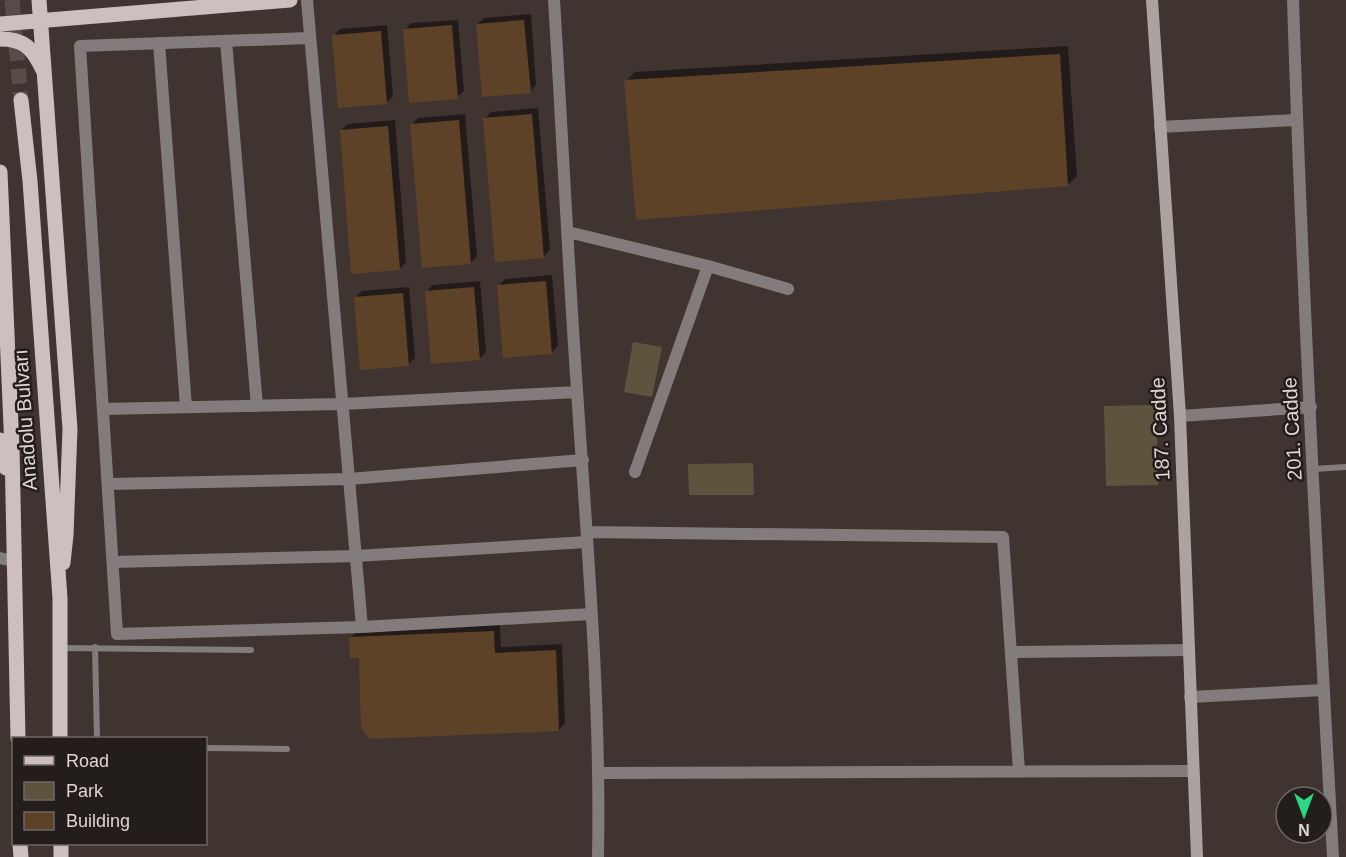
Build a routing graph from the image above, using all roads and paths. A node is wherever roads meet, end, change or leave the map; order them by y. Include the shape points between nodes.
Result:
1 (39, 0) edge
2 (290, 0) edge
3 (307, 0) edge
4 (554, 0) edge
5 (1152, 0) edge
6 (1293, 0) edge
7 (42, 21) junction
8 (0, 24) edge
9 (309, 38) junction
10 (0, 39) edge
11 (226, 41) junction
12 (159, 43) junction
13 (46, 75) junction
14 (21, 100) tunnel mouth
15 (1296, 120) junction
16 (1160, 127) junction
17 (0, 172) edge
18 (568, 232) junction
19 (708, 266) junction
20 (788, 289) dead end
21 (577, 392) junction
22 (342, 404) junction
23 (256, 406) junction
24 (186, 407) junction
25 (1311, 407) junction
26 (103, 409) junction
27 (1180, 416) junction
28 (0, 440) edge
29 (583, 460) junction
30 (1346, 467) edge
31 (1313, 469) junction
32 (635, 472) dead end
33 (349, 479) junction
34 (108, 484) junction
35 (13, 503) junction
36 (587, 537) junction
37 (356, 556) junction
38 (7, 559) edge
39 (113, 562) junction
40 (60, 598) junction
41 (591, 614) junction
42 (362, 627) junction
43 (95, 647) junction
44 (60, 648) junction
45 (251, 650) dead end
46 (1189, 650) junction
47 (1011, 652) junction
48 (1323, 690) junction
49 (1190, 697) junction
50 (18, 737) edge
51 (60, 737) edge
52 (97, 737) edge
53 (207, 748) edge
54 (287, 749) dead end
55 (1019, 771) junction
56 (1193, 771) junction
57 (600, 773) junction
58 (598, 857) edge
59 (1197, 857) edge
60 (1333, 857) edge

1 - 7 main road
2 - 7 main road
3 - 9 street
4 - 18 street
5 - 16 main road, 187. Cadde
6 - 15 street, 201. Cadde
7 - 8 main road
7 - 13 main road
9 - 11 street
9 - 22 street
10 - 13 main road via 24,44
11 - 12 street
11 - 23 street
12 - 24 street
12 - 26 street via 80,46
13 - 40 main road via 70,429
14 - 40 main road, Anadolu Bulvarı
15 - 16 street
15 - 25 street, 201. Cadde
16 - 27 main road, 187. Cadde
17 - 35 main road, Anadolu Bulvarı
18 - 19 street
18 - 21 street
19 - 20 street
19 - 32 street
21 - 22 street
21 - 29 street
22 - 23 street
22 - 33 street
23 - 24 street
24 - 26 street
25 - 27 street
25 - 31 street, 201. Cadde
26 - 34 street
27 - 46 main road, 187. Cadde
28 - 35 main road
29 - 33 street
29 - 36 street
30 - 31 lane
31 - 48 street, 201. Cadde
33 - 34 street
33 - 37 street
34 - 39 street
35 - 38 main road, Anadolu Bulvarı
36 - 37 street
36 - 41 street
36 - 47 street via 1003,537
37 - 39 street
37 - 42 street
38 - 50 main road, Anadolu Bulvarı
39 - 42 street via 117,634
40 - 44 main road, Anadolu Bulvarı
41 - 42 street
41 - 57 street
43 - 44 lane
43 - 45 lane
43 - 52 lane
44 - 51 main road, Anadolu Bulvarı
46 - 47 street
46 - 49 main road, 187. Cadde
47 - 55 street
48 - 49 street
48 - 60 street, 201. Cadde
49 - 56 main road, 187. Cadde
53 - 54 lane
55 - 56 street
55 - 57 street
56 - 59 main road, 187. Cadde
57 - 58 street

